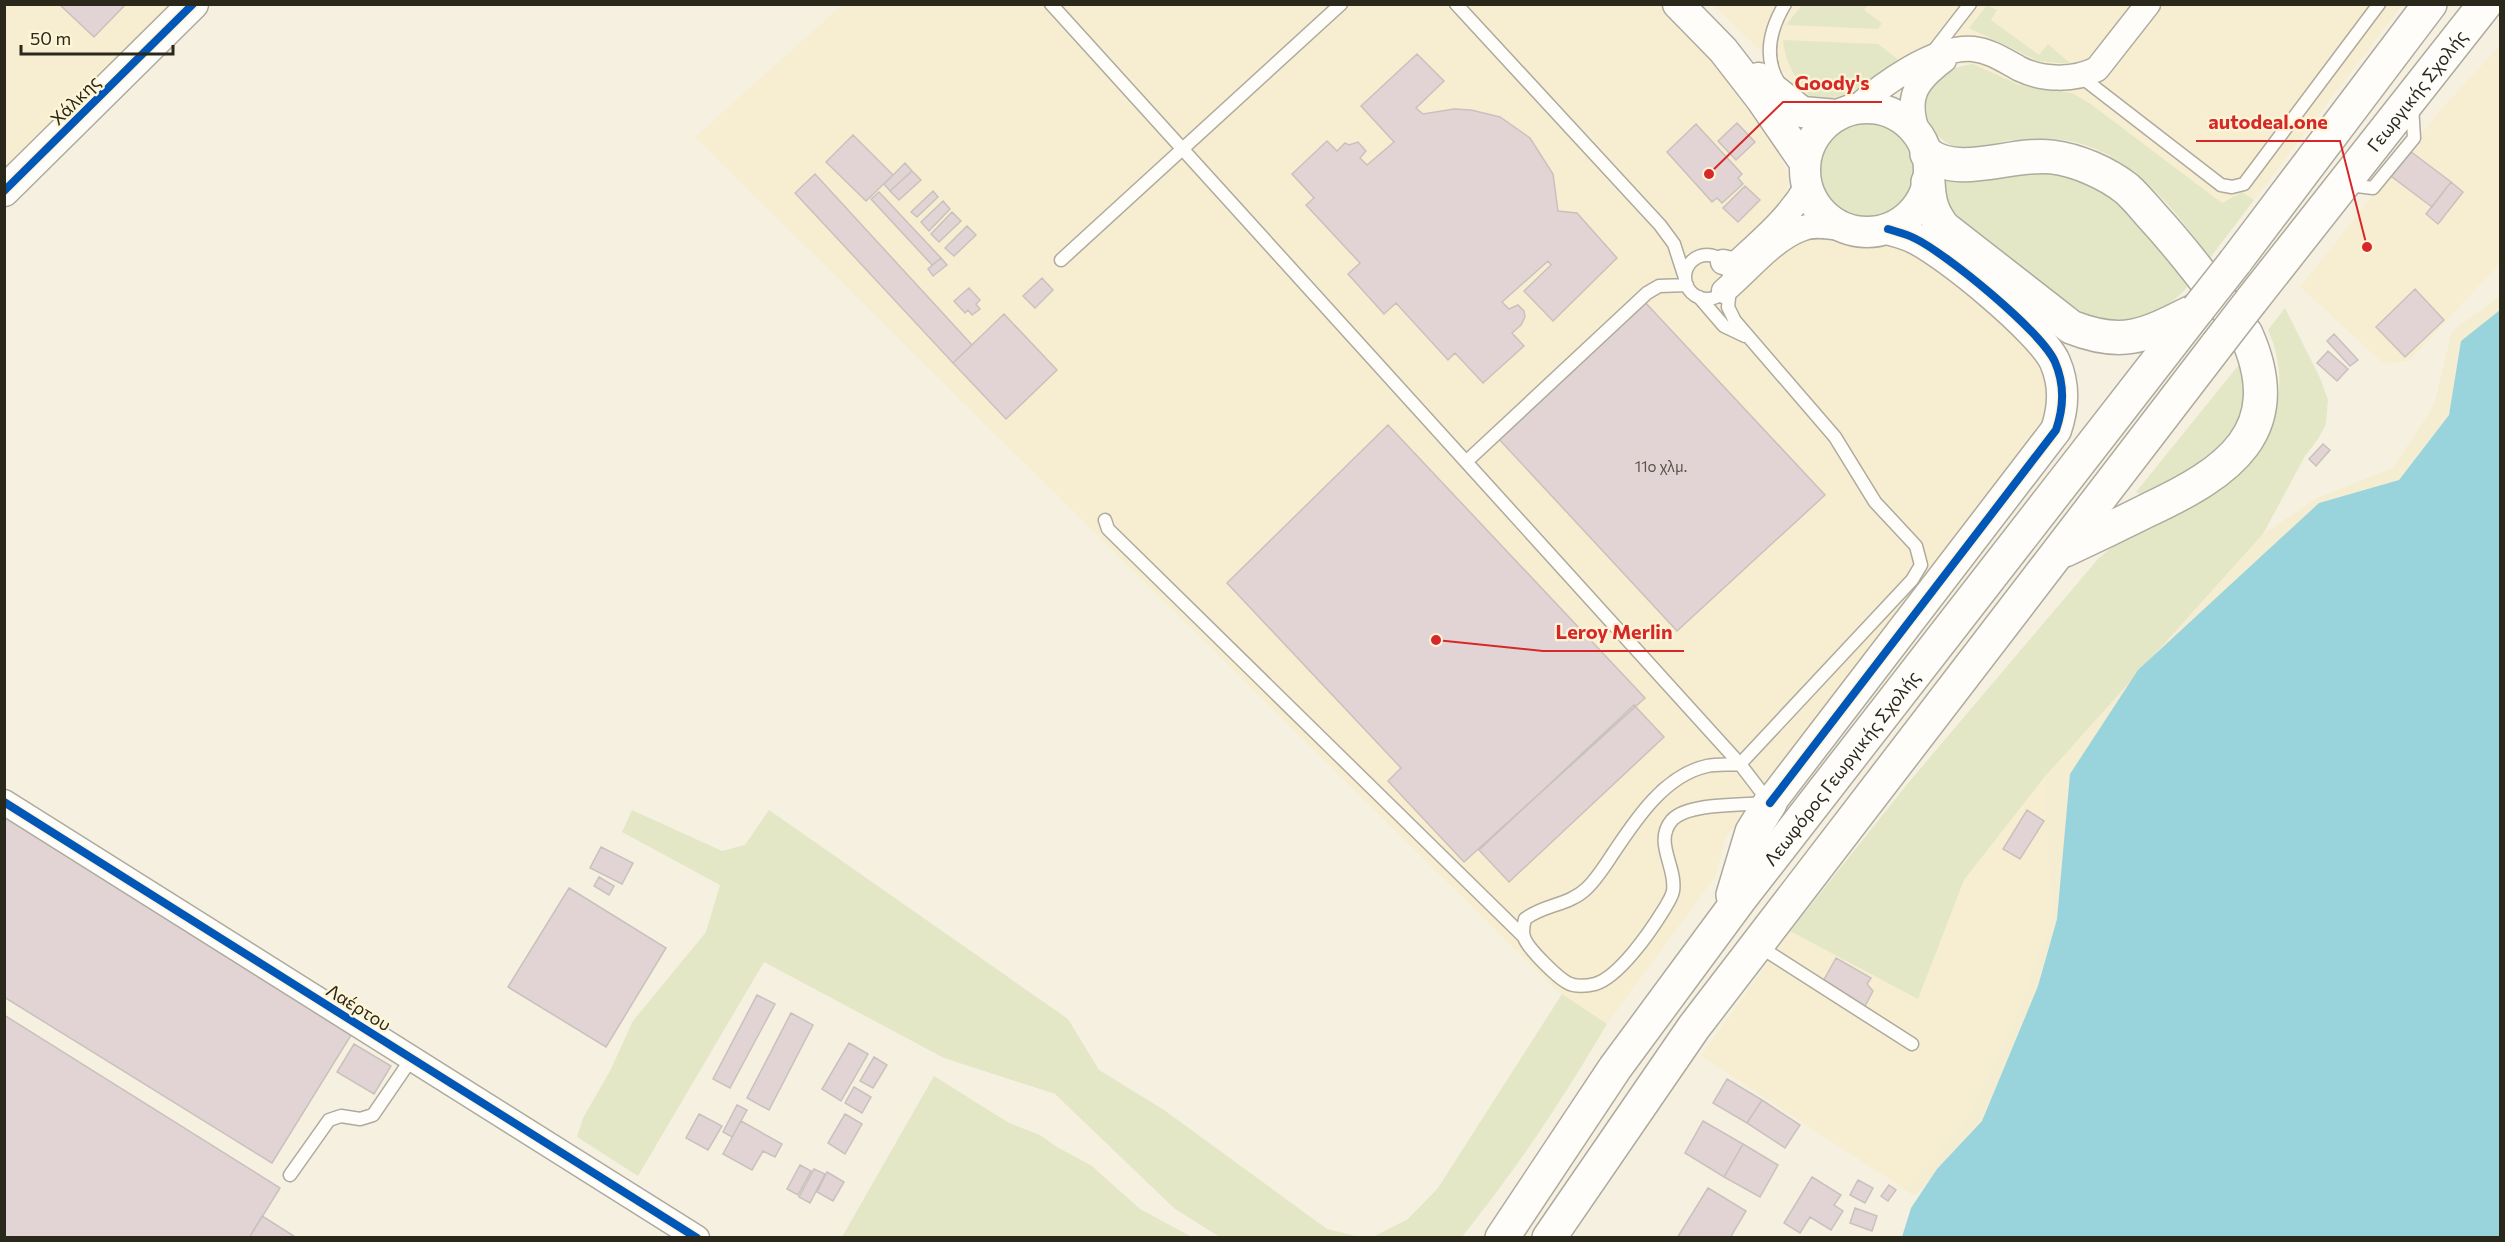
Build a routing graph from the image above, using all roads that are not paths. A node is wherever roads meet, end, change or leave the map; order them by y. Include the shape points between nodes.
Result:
1 (193, 4) edge
2 (1051, 4) edge
3 (1341, 4) edge
4 (1456, 4) edge
5 (1678, 4) edge
6 (1785, 4) edge
7 (1970, 4) edge
8 (2148, 4) edge
9 (2379, 4) edge
10 (2430, 4) edge
11 (2489, 9) edge
12 (1723, 50) junction
13 (1953, 53) junction
14 (1926, 61) junction
15 (2080, 76) junction
16 (2411, 97) junction
17 (1792, 105) junction
18 (1846, 112) junction
19 (1183, 150) junction
20 (1924, 157) junction
21 (1806, 174) junction
22 (2357, 186) dead end
23 (4, 191) edge
24 (1843, 228) junction
25 (1888, 229) junction
26 (1061, 260) dead end
27 (1723, 262) junction
28 (1686, 281) junction
29 (1728, 288) junction
30 (1699, 297) junction
31 (2198, 309) junction
32 (1746, 336) junction
33 (1467, 461) junction
34 (1105, 520) dead end
35 (2058, 554) junction
36 (1740, 764) junction
37 (4, 802) edge
38 (1770, 803) junction
39 (1718, 927) junction
40 (1524, 937) junction
41 (1756, 945) junction
42 (1912, 1044) dead end
43 (412, 1058) junction
44 (290, 1175) dead end
45 (697, 1238) edge
46 (1502, 1238) edge
47 (1549, 1238) edge

1 - 23 street, Χάλκης
2 - 19 lane
3 - 19 lane
4 - 28 lane via 1660,225 1674,244
5 - 12 street
6 - 17 lane via 1769,44 1769,59
7 - 14 lane
8 - 15 street via 2097,69
9 - 15 lane via 2244,183 2232,187 2221,185
10 - 31 main road, bridge
11 - 16 main road, Γεωργικής Σχολής via 2458,38
12 - 17 street
12 - 21 street via 1761,99
13 - 14 street
13 - 15 street via 1971,49 1990,52 2045,76
13 - 20 street via 1929,71 1914,92 1912,118
14 - 18 street
16 - 22 lane via 2414,138 2373,188
16 - 35 main road, Γεωργικής Σχολής, bridge
17 - 18 street via 1815,115
18 - 20 street via 1883,110 1896,115
18 - 21 street via 1821,128 1810,144
19 - 26 lane
19 - 33 lane
20 - 25 street via 1923,198 1902,222
20 - 31 main road via 1929,202 1944,228 2071,327 2093,336 2135,337
20 - 35 main road via 1947,165 2051,157 2085,165 2106,176 2127,189 2162,227 2252,347 2260,401 2249,435 2238,453 2203,483
21 - 24 street via 1820,211
21 - 27 street via 1790,213 1737,262
24 - 25 street via 1858,232
24 - 29 street via 1802,228 1784,238
25 - 38 street via 1938,252 2033,332 2055,362 2062,384 2063,409 2056,430
27 - 28 lane via 1710,255 1695,258 1686,270
27 - 29 lane
28 - 30 lane
28 - 33 lane via 1659,286 1647,293
29 - 30 lane via 1713,298
29 - 32 lane via 1728,307
30 - 32 lane via 1724,326
31 - 39 main road, Λεωφόρος Γεωργικής Σχολής
32 - 36 lane via 1835,437 1875,502 1916,546 1922,565
33 - 36 lane
34 - 40 lane via 1107,529
35 - 41 main road
36 - 38 lane
36 - 40 lane via 1708,765 1670,786 1637,819 1588,888 1572,901 1534,912 1525,919
37 - 43 street, Λαέρτου
38 - 39 main road via 1752,832 1736,886
38 - 40 lane via 1683,811 1671,821 1664,846 1673,892 1663,912 1609,977 1596,984 1568,984 1529,947
39 - 46 main road, Λεωφόρος Γεωργικής Σχολής via 1615,1068
41 - 42 lane
41 - 47 main road via 1673,1055
43 - 44 lane via 373,1115 328,1120
43 - 45 street, Λαέρτου

